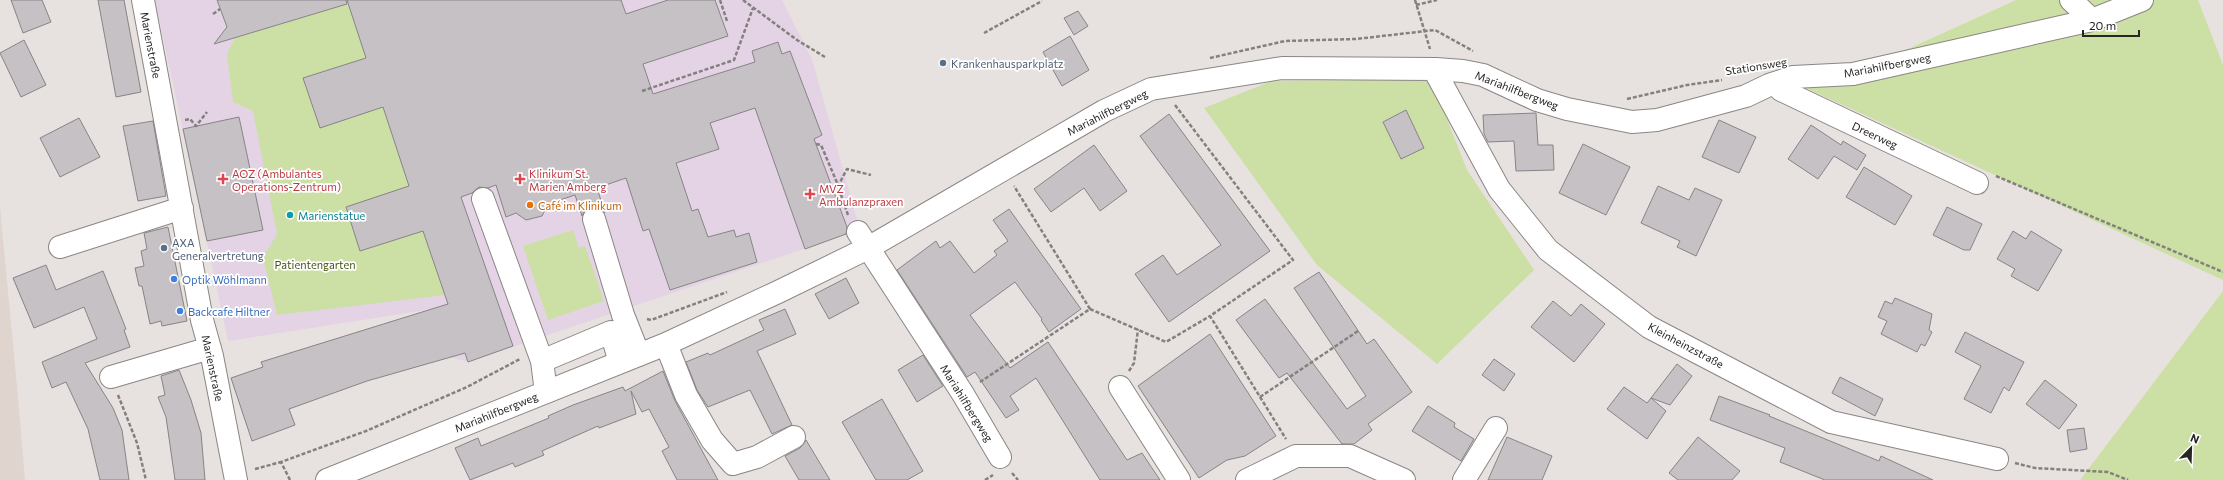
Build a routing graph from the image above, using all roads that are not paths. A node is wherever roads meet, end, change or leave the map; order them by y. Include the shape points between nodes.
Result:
1 (143, 0) edge
2 (2071, 0) edge
3 (2142, 0) edge
4 (2092, 20) junction
5 (1436, 69) junction
6 (1775, 83) junction
7 (1986, 180) road end
8 (483, 199) dead end
9 (182, 208) junction
10 (594, 219) dead end
11 (858, 233) junction
12 (60, 247) dead end
13 (666, 344) junction
14 (210, 348) junction
15 (630, 359) junction
16 (542, 361) junction
17 (111, 377) road end
18 (1120, 387) dead end
19 (546, 392) junction
20 (1496, 428) dead end
21 (794, 437) dead end
22 (1000, 457) dead end
23 (1997, 459) road end
24 (245, 474) edge
25 (327, 480) edge
26 (1179, 480) edge
27 (1247, 480) edge
28 (1404, 480) edge
29 (1464, 480) edge

1 - 9 street, Marienstraße
2 - 4 street
3 - 4 street, Mariahilfbergweg
4 - 6 street, Mariahilfbergweg via 1853,74 1793,77
5 - 6 street, Mariahilfbergweg via 1483,75 1567,109 1632,122 1656,120 1704,109 1746,96
5 - 11 street, Mariahilfbergweg via 1282,68 1151,89 1104,111 1003,168
5 - 23 street, Kleinheinzstraße via 1499,189 1548,250 1649,327 1831,422
6 - 7 street, Dreerweg via 1781,90
8 - 16 street
9 - 12 street
9 - 14 street, Marienstraße via 202,320
10 - 15 street via 623,314
11 - 13 street, Mariahilfbergweg
11 - 22 street, Mariahilfbergweg via 963,394
13 - 15 street, Mariahilfbergweg
13 - 21 street via 686,395 712,440 733,464 757,457
14 - 17 street
14 - 24 street, Marienstraße
15 - 16 street via 611,332
15 - 19 street, Mariahilfbergweg
16 - 19 street
18 - 26 street
19 - 25 street, Mariahilfbergweg
20 - 29 street
27 - 28 street via 1296,456 1350,456

